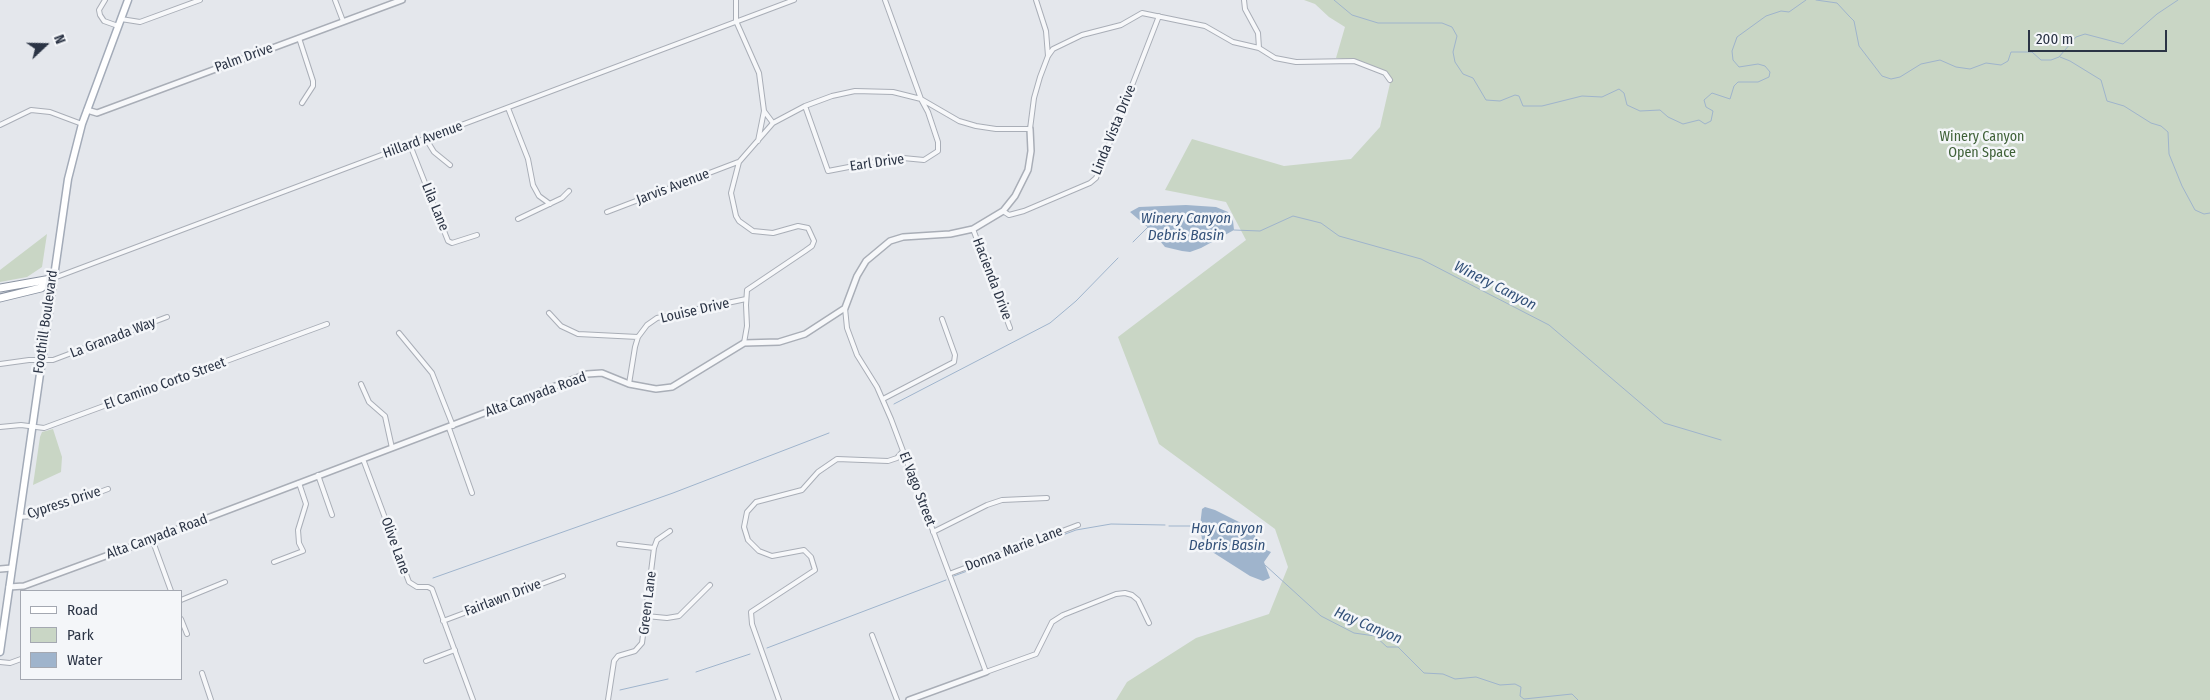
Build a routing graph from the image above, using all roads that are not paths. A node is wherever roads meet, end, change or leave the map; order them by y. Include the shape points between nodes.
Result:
1 (105, 0) edge
2 (128, 0) edge
3 (200, 0) edge
4 (335, 0) edge
5 (736, 0) edge
6 (794, 0) edge
7 (885, 0) edge
8 (1036, 0) edge
9 (1244, 0) edge
10 (398, 1) edge
11 (1159, 16) junction
12 (736, 21) junction
13 (119, 22) junction
14 (343, 22) junction
15 (299, 38) junction
16 (1259, 48) junction
17 (1048, 56) junction
18 (1390, 80) dead end
19 (921, 99) junction
20 (302, 103) dead end
21 (805, 106) junction
22 (508, 108) junction
23 (87, 110) junction
24 (764, 111) junction
25 (773, 123) junction
26 (82, 124) junction
27 (0, 126) edge
28 (1030, 129) junction
29 (426, 139) junction
30 (757, 143) junction
31 (410, 145) junction
32 (739, 162) junction
33 (450, 166) dead end
34 (569, 191) dead end
35 (550, 204) junction
36 (1003, 211) junction
37 (608, 212) dead end
38 (518, 218) dead end
39 (973, 230) junction
40 (477, 235) dead end
41 (52, 278) junction
42 (0, 288) edge
43 (0, 298) edge
44 (746, 299) junction
45 (845, 308) junction
46 (549, 313) dead end
47 (167, 318) dead end
48 (942, 319) dead end
49 (327, 324) dead end
50 (1010, 328) dead end
51 (399, 333) dead end
52 (638, 337) junction
53 (744, 343) junction
54 (41, 360) junction
55 (0, 364) edge
56 (361, 384) dead end
57 (629, 384) junction
58 (883, 399) junction
59 (31, 426) junction
60 (0, 427) edge
61 (451, 427) junction
62 (392, 448) junction
63 (903, 451) junction
64 (363, 459) junction
65 (318, 476) junction
66 (299, 483) junction
67 (108, 489) dead end
68 (472, 493) dead end
69 (1047, 498) dead end
70 (332, 514) dead end
71 (19, 517) junction
72 (1078, 525) dead end
73 (670, 531) dead end
74 (933, 532) junction
75 (152, 539) junction
76 (620, 544) dead end
77 (654, 548) junction
78 (274, 562) dead end
79 (12, 568) junction
80 (0, 569) edge
81 (950, 574) junction
82 (563, 576) dead end
83 (225, 582) dead end
84 (710, 585) dead end
85 (9, 587) junction
86 (171, 590) edge
87 (182, 600) edge
88 (646, 616) junction
89 (443, 621) junction
90 (182, 622) edge
91 (1149, 623) dead end
92 (186, 634) dead end
93 (872, 635) dead end
94 (454, 650) junction
95 (0, 652) edge
96 (20, 659) edge
97 (426, 661) dead end
98 (0, 662) edge
99 (986, 672) junction
100 (202, 673) dead end
101 (211, 700) edge
102 (473, 700) edge
103 (608, 700) edge
104 (779, 700) edge
105 (897, 700) edge
106 (909, 700) edge

1 - 13 street via 99,10 100,15 104,21
2 - 13 main road, Foothill Boulevard
3 - 13 street via 140,22
4 - 14 street
5 - 12 street
6 - 12 street, Hillard Avenue
7 - 19 street
8 - 17 street via 1046,31
9 - 16 street via 1245,9 1258,33
10 - 14 street, Palm Drive
11 - 16 street via 1205,26 1233,42
11 - 17 street via 1136,15 1121,25 1082,35 1053,49
11 - 36 street, Linda Vista Drive via 1096,178 1024,211 1009,215
12 - 22 street, Hillard Avenue
12 - 24 street via 759,73
13 - 23 main road, Foothill Boulevard
14 - 15 street, Palm Drive
15 - 20 street via 313,81
15 - 23 street, Palm Drive via 97,113
16 - 18 street via 1275,58 1296,62 1354,61 1385,73
17 - 28 street via 1034,98
19 - 21 street via 877,90 855,91
19 - 21 street, Earl Drive via 938,142 938,151 931,157 924,160 880,160 828,171
19 - 28 street via 959,121 976,126
21 - 25 street
22 - 29 street, Hillard Avenue
22 - 35 street via 528,159 533,185 539,196
23 - 26 main road, Foothill Boulevard
24 - 25 street
24 - 30 street
25 - 30 street
26 - 27 street via 50,112 31,110
26 - 41 main road, Foothill Boulevard via 68,179
28 - 36 street via 1028,170
29 - 31 street, Hillard Avenue
29 - 33 street via 434,152
30 - 32 street
31 - 40 street, Lila Lane via 448,241 452,243
31 - 41 street, Hillard Avenue
32 - 37 street, Jarvis Avenue
32 - 44 street via 731,193 739,221 753,231 765,233 804,227 810,231 814,241 812,246 773,274 751,286
34 - 35 street
35 - 38 street
36 - 39 street
39 - 45 street via 890,241 866,262
39 - 50 street, Hacienda Drive
41 - 42 highway, Hillard Avenue
41 - 43 highway, Hillard Avenue via 40,288
41 - 54 main road, Foothill Boulevard
44 - 52 street, Louise Drive via 657,318
44 - 53 street
45 - 53 street, Alta Canyada Road via 805,334 779,342
45 - 58 street, El Vago Street via 847,328 857,355
46 - 52 street via 561,326 578,334
47 - 54 street, La Granada Way via 54,360
48 - 58 street via 955,355 954,362
49 - 59 street, El Camino Corto Street via 44,428
51 - 61 street via 432,373
52 - 57 street
53 - 57 street, Alta Canyada Road via 672,387 656,389
54 - 55 street, La Granada Way
54 - 59 main road, Foothill Boulevard
56 - 62 street via 369,402 385,416
57 - 61 street, Alta Canyada Road via 602,373 587,374
58 - 63 street, El Vago Street
59 - 60 street, El Camino Corto Street
59 - 71 main road, Foothill Boulevard
61 - 62 street, Alta Canyada Road
61 - 68 street
62 - 64 street, Alta Canyada Road
63 - 74 street, El Vago Street
63 - 104 street via 888,462 838,459 818,472 802,490 756,502 747,512 744,527 748,540 759,551 772,556 804,550 811,557 815,570 751,612 752,624
64 - 65 street, Alta Canyada Road
64 - 89 street, Olive Lane via 409,582 432,589
65 - 66 street, Alta Canyada Road
65 - 70 street
66 - 75 street, Alta Canyada Road
66 - 78 street via 306,504 298,530 303,551
67 - 71 street, Cypress Drive via 34,516
69 - 74 street via 1002,500
71 - 79 main road, Foothill Boulevard
72 - 81 street, Donna Marie Lane
73 - 77 street via 657,540
74 - 81 street, El Vago Street
75 - 85 street, Alta Canyada Road via 24,586
75 - 86 street
76 - 77 street
77 - 88 street, Green Lane
79 - 80 street
79 - 85 main road, Foothill Boulevard
81 - 99 street, El Vago Street
82 - 89 street, Fairlawn Drive
83 - 87 street
84 - 88 street via 679,616
85 - 95 main road, Foothill Boulevard
88 - 103 street, Green Lane via 640,646 614,661
89 - 94 street, Olive Lane
90 - 92 street
91 - 99 street via 1143,606 1132,595 1116,594 1063,615 1049,625 1036,654
93 - 105 street
94 - 97 street
94 - 102 street, Olive Lane
96 - 98 street
99 - 106 street
100 - 101 street

